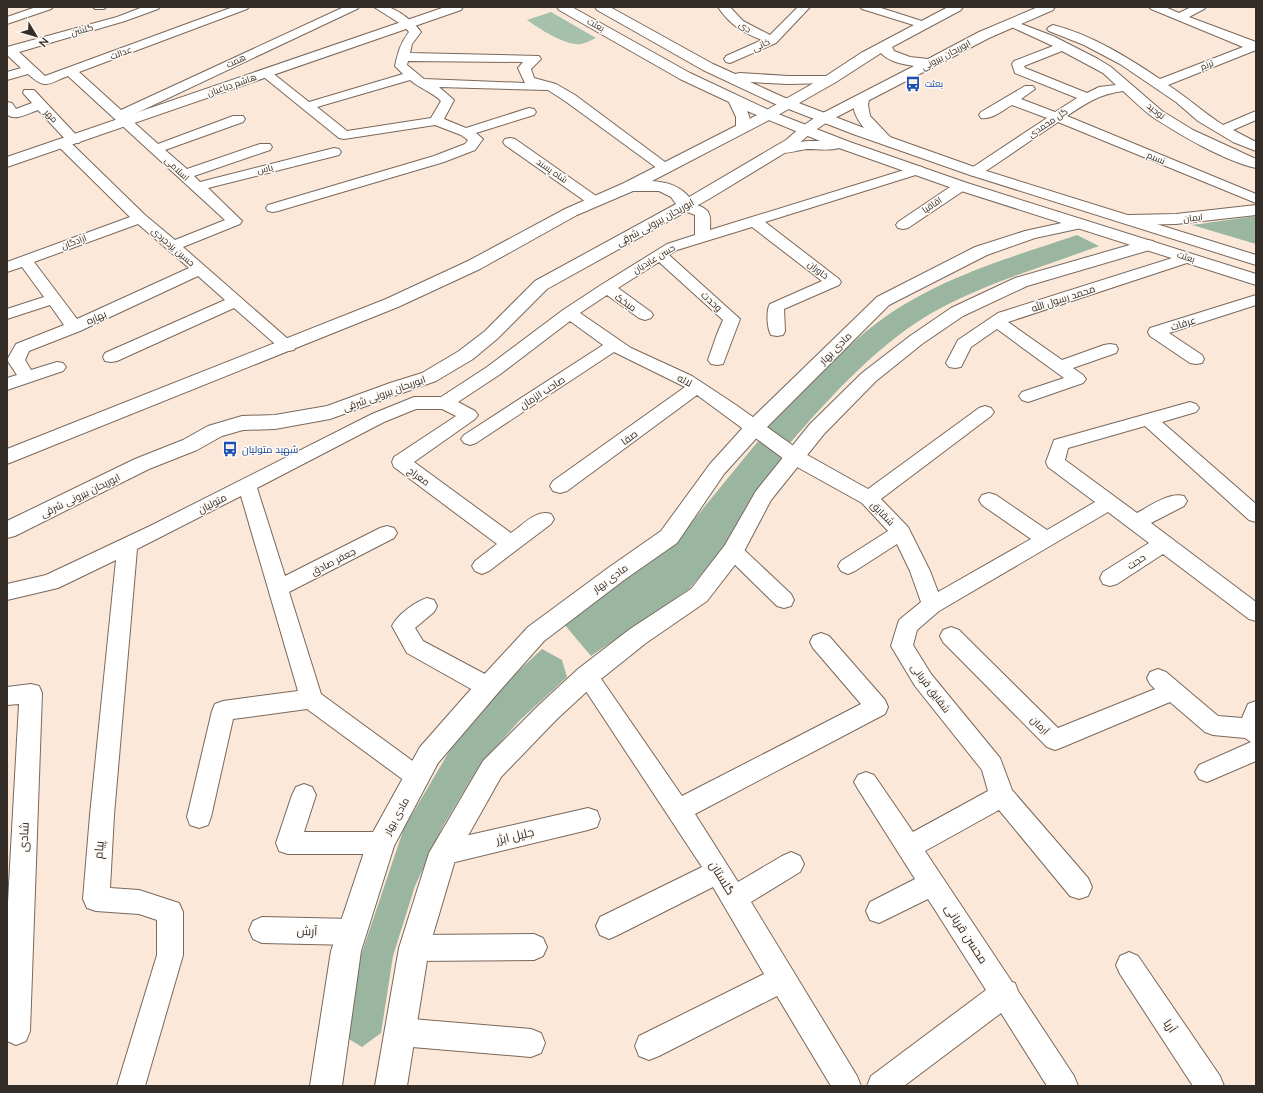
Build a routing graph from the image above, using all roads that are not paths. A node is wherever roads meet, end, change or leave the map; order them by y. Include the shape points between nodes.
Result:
1 (47, 7) edge
2 (154, 7) edge
3 (243, 7) edge
4 (353, 7) edge
5 (380, 7) edge
6 (457, 7) edge
7 (563, 7) edge
8 (600, 7) edge
9 (724, 7) edge
10 (804, 7) edge
11 (866, 7) edge
12 (957, 7) edge
13 (1049, 7) edge
14 (1155, 7) edge
15 (1200, 7) edge
16 (1024, 17) junction
17 (1179, 17) junction
18 (7, 21) edge
19 (1011, 23) junction
20 (408, 24) junction
21 (924, 25) junction
22 (772, 40) junction
23 (885, 46) junction
24 (1063, 46) junction
25 (1255, 46) edge
26 (8, 51) edge
27 (402, 57) junction
28 (730, 60) dead end
29 (931, 63) junction
30 (30, 69) junction
31 (70, 71) junction
32 (266, 74) junction
33 (725, 75) junction
34 (7, 76) edge
35 (416, 79) junction
36 (831, 79) junction
37 (1159, 84) junction
38 (552, 87) junction
39 (1126, 87) junction
40 (1029, 89) dead end
41 (29, 93) dead end
42 (1088, 98) junction
43 (862, 99) junction
44 (1011, 100) junction
45 (736, 101) junction
46 (788, 104) junction
47 (40, 105) junction
48 (7, 106) edge
49 (308, 106) junction
50 (529, 112) dead end
51 (768, 115) junction
52 (986, 115) dead end
53 (1256, 115) edge
54 (1056, 117) junction
55 (824, 118) junction
56 (122, 119) junction
57 (238, 119) dead end
58 (436, 121) junction
59 (743, 128) junction
60 (806, 130) junction
61 (1222, 130) junction
62 (466, 132) junction
63 (69, 141) junction
64 (886, 141) junction
65 (510, 142) dead end
66 (846, 146) junction
67 (265, 147) dead end
68 (1256, 147) edge
69 (156, 149) junction
70 (781, 149) junction
71 (334, 152) dead end
72 (7, 162) edge
73 (1256, 164) edge
74 (666, 168) junction
75 (918, 170) junction
76 (975, 172) junction
77 (184, 175) junction
78 (630, 186) junction
79 (961, 186) junction
80 (196, 187) junction
81 (1256, 199) edge
82 (594, 201) junction
83 (685, 206) junction
84 (273, 208) dead end
85 (1256, 210) edge
86 (140, 218) junction
87 (1130, 220) junction
88 (754, 221) junction
89 (1080, 224) junction
90 (903, 225) dead end
91 (702, 237) junction
92 (1146, 245) junction
93 (173, 246) junction
94 (660, 254) junction
95 (1188, 258) junction
96 (25, 260) junction
97 (1256, 260) edge
98 (7, 267) edge
99 (200, 270) junction
100 (1256, 280) edge
101 (607, 288) junction
102 (54, 298) junction
103 (1256, 300) edge
104 (236, 301) junction
105 (569, 313) junction
106 (7, 314) edge
107 (644, 315) dead end
108 (998, 322) junction
109 (74, 326) junction
110 (777, 331) dead end
111 (614, 345) junction
112 (288, 346) junction
113 (1110, 349) dead end
114 (111, 357) dead end
115 (1196, 359) dead end
116 (717, 360) dead end
117 (955, 363) dead end
118 (57, 367) dead end
119 (1060, 367) junction
120 (27, 377) junction
121 (7, 384) edge
122 (397, 387) junction
123 (697, 387) junction
124 (1028, 396) dead end
125 (445, 403) junction
126 (414, 404) junction
127 (1190, 408) dead end
128 (985, 412) dead end
129 (1148, 419) junction
130 (755, 427) junction
131 (470, 439) dead end
132 (7, 457) edge
133 (794, 457) junction
134 (247, 485) junction
135 (560, 486) dead end
136 (869, 498) junction
137 (989, 500) dead end
138 (1177, 501) dead end
139 (1109, 503) junction
140 (1256, 515) edge
141 (544, 520) dead end
142 (1135, 523) junction
143 (7, 530) edge
144 (901, 532) junction
145 (387, 533) dead end
146 (1046, 539) junction
147 (512, 544) junction
148 (1163, 544) junction
149 (127, 545) junction
150 (733, 551) junction
151 (482, 566) dead end
152 (848, 566) dead end
153 (1110, 578) dead end
154 (278, 589) junction
155 (7, 592) edge
156 (784, 600) dead end
157 (932, 605) junction
158 (427, 606) dead end
159 (1256, 613) edge
160 (951, 636) dead end
161 (821, 642) dead end
162 (587, 676) junction
163 (488, 687) junction
164 (7, 696) edge
165 (311, 699) junction
166 (1255, 731) edge
167 (1208, 772) dead end
168 (417, 777) junction
169 (866, 782) dead end
170 (304, 795) dead end
171 (1002, 796) junction
172 (678, 810) junction
173 (199, 817) dead end
174 (588, 818) dead end
175 (381, 843) junction
176 (909, 847) junction
177 (443, 853) junction
178 (791, 864) dead end
179 (718, 872) junction
180 (932, 883) junction
181 (1079, 887) dead end
182 (734, 898) junction
183 (879, 911) dead end
184 (609, 926) dead end
185 (262, 930) dead end
186 (353, 932) junction
187 (534, 947) dead end
188 (414, 948) junction
189 (1129, 965) dead end
190 (782, 979) junction
191 (12, 983) edge
192 (1005, 993) junction
193 (16, 1031) dead end
194 (400, 1032) junction
195 (531, 1043) dead end
196 (649, 1046) dead end
197 (131, 1086) edge
198 (326, 1086) edge
199 (391, 1086) edge
200 (847, 1086) edge
201 (881, 1086) edge
202 (1064, 1086) edge
203 (1210, 1086) edge

1 - 18 street
2 - 26 street, گلشن
3 - 31 street, عدالت
4 - 56 street, همت
5 - 20 street
6 - 20 main road, هاشم دباغیان
7 - 45 main road, بعثت via 685,76
8 - 33 main road, بعثت
9 - 22 street, دی via 728,15 751,32
10 - 22 street, خانی
11 - 21 street
12 - 21 main road
13 - 16 main road, ابوریحان بیرونی
14 - 17 street
15 - 17 street
16 - 19 main road, ابوریحان بیرونی
16 - 37 street via 1088,42
17 - 25 street
19 - 24 street, توحید
19 - 29 main road, ابوریحان بیرونی
20 - 27 street via 415,32 406,44
20 - 32 main road, هاشم دباغیان
21 - 23 main road
22 - 28 street, خانی
23 - 29 main road via 888,53 902,60
23 - 36 main road
24 - 39 street, توحید via 1107,70
24 - 42 street via 1018,64 1019,70
25 - 37 street, ترنم
26 - 30 street, عدالت
27 - 35 street via 401,66
27 - 38 street via 535,59 524,68 529,80
29 - 43 main road, ابوریحان بیرونی
30 - 31 street, عدالت via 43,80
30 - 34 street
31 - 56 street, اسلامی
32 - 49 street
32 - 56 main road, هاشم دباغیان
33 - 36 main road via 788,80
33 - 46 main road, بعثت
35 - 38 street
35 - 49 street
35 - 58 street via 448,100
36 - 46 main road
37 - 61 street
38 - 74 street
39 - 42 street, گل محمدی via 1103,90
39 - 73 street, توحید via 1157,114 1188,133
40 - 44 street
41 - 47 street, مهر
42 - 54 street, گل محمدی
43 - 55 main road, ابوریحان بیرونی
43 - 64 main road via 862,115 869,126
44 - 52 street
44 - 54 street, نسیم
45 - 51 main road, بعثت
45 - 59 main road via 743,117
46 - 51 main road
46 - 55 main road, بعثت
47 - 48 street via 14,114
47 - 63 street, مهر
49 - 58 street via 344,135
50 - 62 street
51 - 59 main road
51 - 60 main road, بعثت
53 - 61 street
54 - 76 street, گل محمدی
54 - 81 street, نسیم
55 - 60 main road, ابوریحان بیرونی
55 - 64 main road, بعثت
56 - 63 main road, هاشم دباغیان
56 - 69 street, اسلامی
57 - 69 street
58 - 62 street
59 - 74 main road
60 - 66 main road, بعثت
60 - 70 main road, ابوریحان بیرونی شرقی
61 - 68 street
62 - 84 street via 476,139 470,147
63 - 72 main road, هاشم دباغیان
63 - 86 street, حسین یزدجردی
64 - 76 main road, بعثت
65 - 82 street, شاه پسند
66 - 70 main road via 807,145
66 - 75 main road, بعثت
67 - 77 street
69 - 77 street, اسلامی
70 - 83 main road, ابوریحان بیرونی شرقی
71 - 80 street, یاس
74 - 78 main road
75 - 79 main road, بعثت
75 - 88 street, حسن عابدیان
76 - 87 main road, بعثت
77 - 80 street, اسلامی
78 - 82 main road
78 - 83 main road via 663,187 680,197
79 - 89 main road, بعثت
79 - 90 street, اقاقیا
80 - 93 street, اسلامی via 235,221
82 - 112 main road via 474,265 392,303
83 - 91 street via 702,213
83 - 122 main road, ابوریحان بیرونی شرقی via 541,285 491,334 466,354 428,377
85 - 87 main road, ایمان via 1176,219
86 - 93 street, حسین یزدجردی
86 - 96 street, آزادگان
87 - 97 main road, بعثت
88 - 91 street, حسن عابدیان
88 - 110 street, خاوران via 833,282 776,307
89 - 92 main road, بعثت
89 - 130 main road, مادی بهار via 1031,234 981,251 883,301
91 - 94 street, حسن عابدیان
92 - 95 main road, بعثت
92 - 133 main road via 1021,282 957,312 868,377 817,429
93 - 99 street, حسین یزدجردی
94 - 101 street, حسن عابدیان
94 - 116 street, وحدت via 732,319
95 - 100 main road, بعثت
95 - 108 street, محمد رسول الله via 1004,317
96 - 98 street, آزادگان
96 - 102 street
99 - 104 street, حسین یزدجردی
99 - 109 street, بهاره
101 - 105 street, حسن عابدیان
101 - 107 street, میخک
102 - 106 street
102 - 109 street
103 - 115 street, عرفات via 1156,332
104 - 112 street, حسین یزدجردی
104 - 114 street
105 - 111 street, لاله
105 - 125 street, حسن عابدیان
108 - 117 street, محمد رسول الله via 964,344
108 - 119 street
109 - 120 street, بهاره via 22,348 16,360
111 - 123 street, لاله
111 - 131 street, صاحب الزمان
112 - 132 main road
113 - 119 street
118 - 120 street
119 - 124 street via 1077,379
120 - 121 street
122 - 126 street
122 - 143 main road, ابوریحان بیرونی شرقی via 330,412 275,422 242,423 215,431
123 - 130 street, لاله
123 - 135 street, صفا
125 - 126 street, معراج
125 - 147 street, معراج via 469,414 401,462
126 - 134 street, متولیان via 378,418
127 - 129 street
128 - 136 street
129 - 139 street via 1060,444 1055,462
129 - 140 street
130 - 133 street, لاله
130 - 163 main road, مادی بهار via 717,470 669,537 536,634
133 - 136 street, شقایق
133 - 150 main road via 763,496
134 - 149 street, متولیان
134 - 154 street
136 - 144 street, شقایق
137 - 146 street
138 - 142 street
139 - 142 street
139 - 146 street, شقایق قربانی
141 - 147 street
142 - 148 street
144 - 152 street
144 - 157 street, شقایق via 920,570
145 - 154 street, جعفر صادق
146 - 157 street, شقایق قربانی
147 - 151 street
148 - 153 street, حجت
148 - 159 street
149 - 155 street, متولیان via 51,582
149 - 197 street, پیام via 96,900 139,902 170,912 170,956
150 - 156 street
150 - 162 main road via 699,595 638,636
154 - 165 street
157 - 171 street, شقایق قربانی via 906,626 902,646 923,680 992,765
158 - 163 street via 403,626 415,647
160 - 166 street, آرمان via 1055,740 1166,685 1213,726
161 - 172 street via 877,707
162 - 172 street, گلستان
162 - 177 main road via 492,769
163 - 168 main road, مادی بهار via 429,755
164 - 191 street, شادی via 31,693
165 - 168 street
165 - 173 street via 223,712
166 - 167 street
168 - 175 main road, مادی بهار
169 - 176 street, محسن قربانی
170 - 175 street via 288,843
171 - 176 street
171 - 181 street
172 - 179 street, گلستان
174 - 177 street, جلیل ابژر
175 - 186 main road, مادی بهار
176 - 180 street, محسن قربانی
177 - 188 main road
178 - 182 street
179 - 182 street, گلستان
179 - 184 street
180 - 183 street
180 - 192 street, محسن قربانی
182 - 190 street, گلستان
185 - 186 street, آرش
186 - 198 main road, مادی بهار via 346,951
187 - 188 street
188 - 194 main road
189 - 203 street, آریا
190 - 196 street
190 - 200 street, گلستان
191 - 193 street, شادی
192 - 201 street
192 - 202 street, محسن قربانی
194 - 195 street
194 - 199 main road

